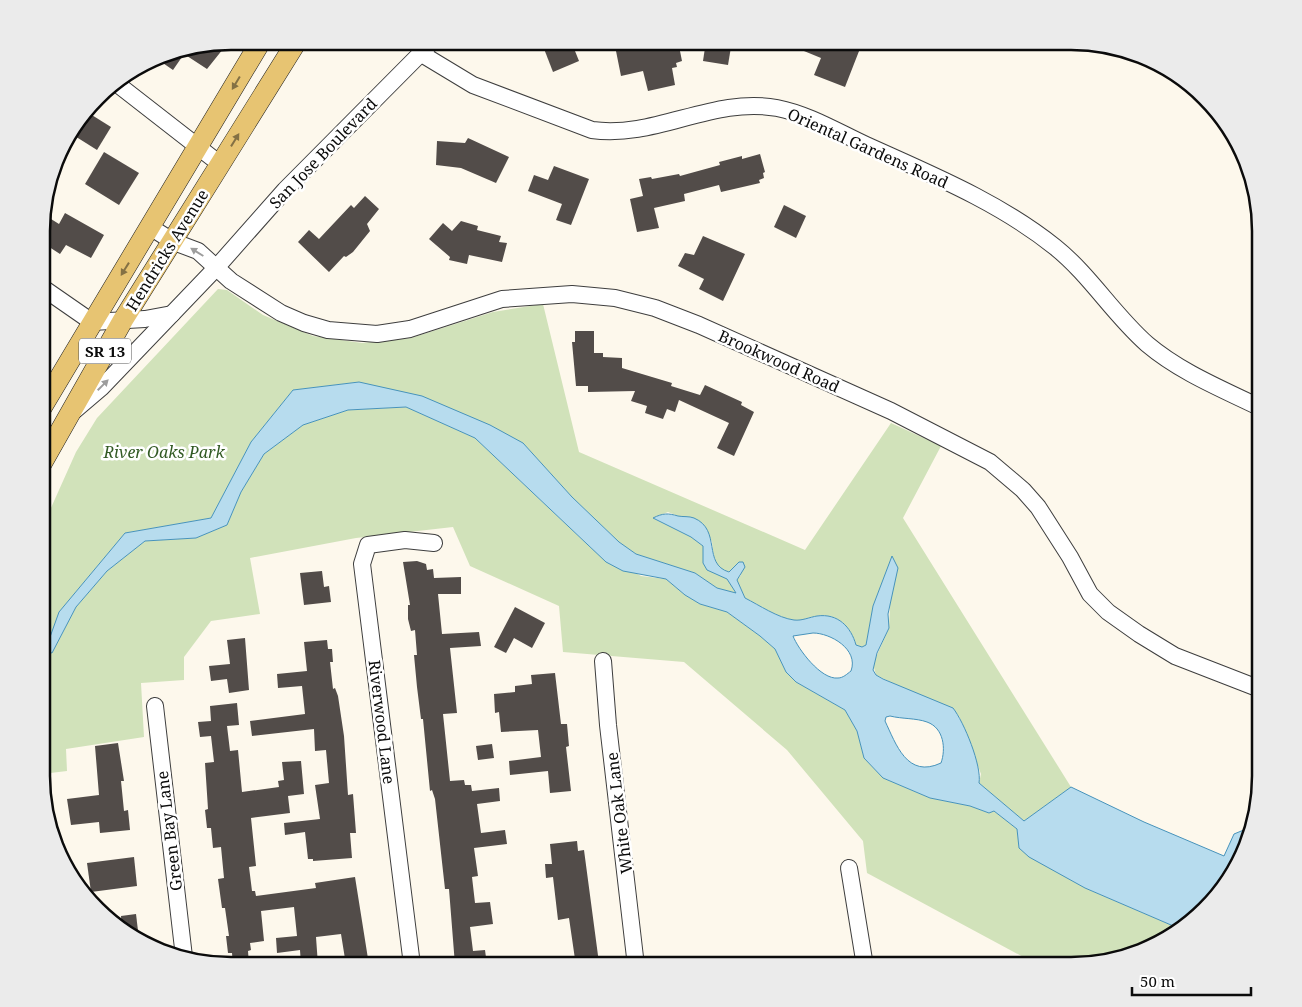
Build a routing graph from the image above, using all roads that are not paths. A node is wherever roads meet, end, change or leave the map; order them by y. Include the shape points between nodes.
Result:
1 (256, 50) edge
2 (291, 50) edge
3 (424, 50) edge
4 (420, 54) junction
5 (121, 87) edge
6 (198, 148) junction
7 (220, 164) junction
8 (150, 227) junction
9 (174, 242) junction
10 (216, 268) junction
11 (50, 293) edge
12 (172, 314) junction
13 (123, 320) junction
14 (92, 322) junction
15 (50, 393) edge
16 (1252, 403) edge
17 (66, 417) junction
18 (50, 448) edge
19 (434, 543) dead end
20 (603, 661) dead end
21 (1252, 686) edge
22 (155, 706) dead end
23 (849, 868) dead end
24 (183, 951) edge
25 (411, 957) edge
26 (635, 957) edge
27 (864, 957) edge

1 -> 6 main road, Hendricks Avenue / SR 13
7 -> 2 main road, Hendricks Avenue / SR 13
3 - 4 street, San Jose Boulevard
4 - 10 street, San Jose Boulevard via 285,190
4 - 16 street, Oriental Gardens Road via 473,85 592,130 610,133 640,130 736,106 780,109 820,123 995,207 1026,226 1076,267 1118,315 1161,355
5 - 6 street
6 - 7 street
6 - 8 main road, Hendricks Avenue / SR 13
7 - 9 main road, Hendricks Avenue / SR 13
8 - 9 street
8 -> 14 main road, Hendricks Avenue / SR 13
10 -> 9 street via 198,251
9 - 13 main road, Hendricks Avenue / SR 13
10 - 12 street, San Jose Boulevard
10 - 21 street, Brookwood Road via 281,313 328,330 377,334 410,329 502,299 572,294 615,298 655,308 699,325 891,412 990,462 1038,507 1090,594 1108,612 1176,656
11 - 14 street
12 - 13 street
17 -> 12 street, San Jose Boulevard via 101,388
13 - 14 street
13 - 17 main road, Hendricks Avenue / SR 13
14 - 15 main road, Hendricks Avenue / SR 13
17 - 18 main road, Hendricks Avenue / SR 13
19 - 25 street, Riverwood Lane via 405,540 368,545 362,564
20 - 26 street, White Oak Lane
22 - 24 street, Green Bay Lane
23 - 27 street

